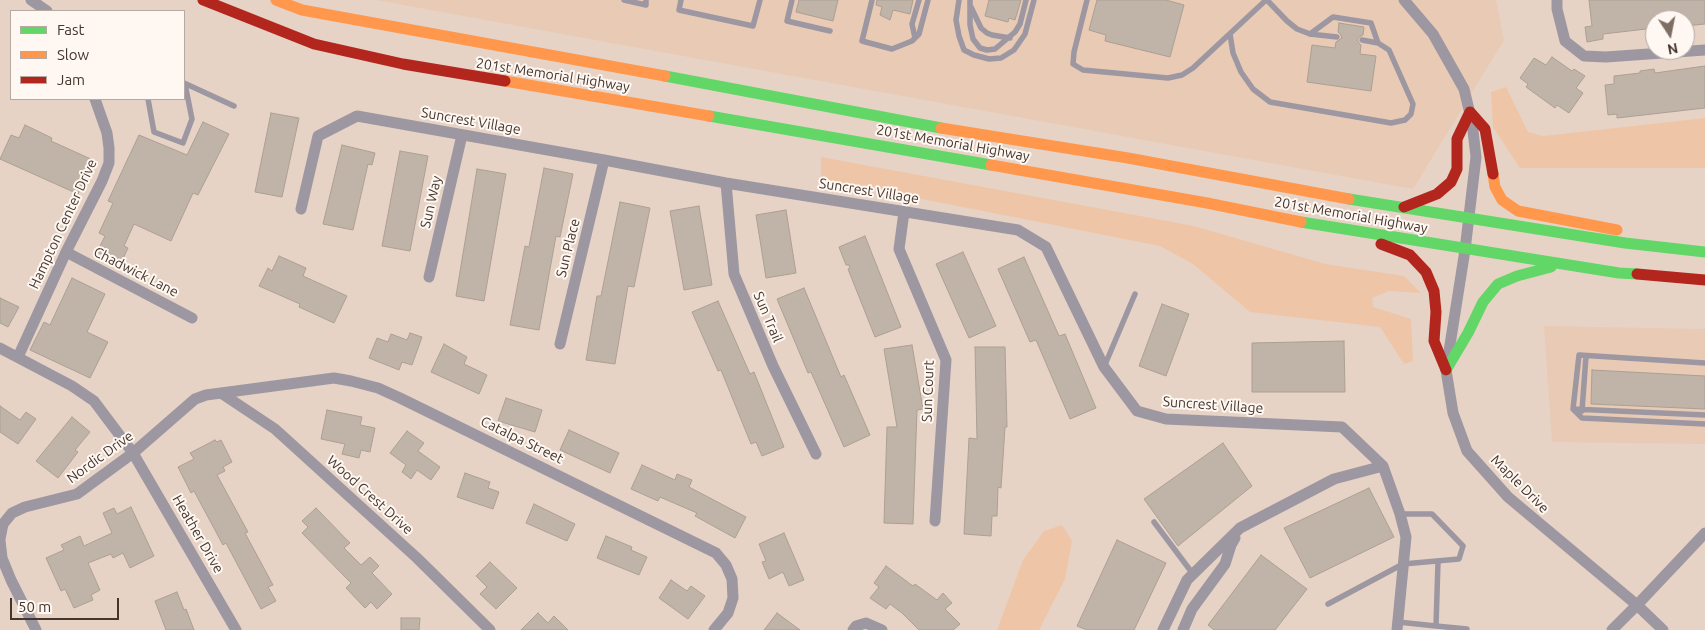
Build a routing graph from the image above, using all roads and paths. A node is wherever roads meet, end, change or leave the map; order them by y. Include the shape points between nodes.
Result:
1 (31, 0) edge
2 (203, 0) edge
3 (276, 0) edge
4 (624, 0) edge
5 (646, 0) edge
6 (681, 0) edge
7 (760, 0) edge
8 (792, 0) edge
9 (872, 0) edge
10 (919, 0) edge
11 (928, 0) edge
12 (959, 0) edge
13 (1026, 0) edge
14 (1034, 0) edge
15 (1087, 0) edge
16 (1266, 0) edge
17 (1404, 0) edge
18 (1557, 0) edge
19 (970, 3) edge
20 (46, 10) edge
21 (830, 31) dead end
22 (1230, 34) junction
23 (1310, 34) junction
24 (1337, 37) dead end
25 (915, 38) junction
26 (1010, 38) junction
27 (1362, 40) dead end
28 (1378, 43) junction
29 (1705, 50) edge
30 (185, 84) edge
31 (185, 88) edge
32 (95, 100) edge
33 (148, 100) edge
34 (234, 106) dead end
35 (1470, 112) junction
36 (462, 135) junction
37 (604, 160) junction
38 (726, 183) junction
39 (1404, 207) junction
40 (301, 209) dead end
41 (904, 212) junction
42 (1469, 217) junction
43 (1323, 227) junction
44 (1674, 248) junction
45 (1465, 250) junction
46 (66, 252) junction
47 (1705, 252) edge
48 (1562, 265) junction
49 (429, 277) dead end
50 (1705, 280) edge
51 (1135, 294) dead end
52 (192, 318) dead end
53 (560, 344) dead end
54 (0, 348) edge
55 (1586, 356) junction
56 (18, 357) junction
57 (1705, 363) edge
58 (1104, 367) junction
59 (1446, 370) junction
60 (221, 393) junction
61 (1574, 408) junction
62 (1582, 409) junction
63 (1705, 415) edge
64 (1582, 418) junction
65 (1705, 424) edge
66 (133, 453) junction
67 (816, 454) dead end
68 (1383, 466) junction
69 (1400, 514) junction
70 (935, 521) dead end
71 (1154, 522) dead end
72 (1240, 528) junction
73 (1705, 533) edge
74 (0, 540) edge
75 (1438, 562) junction
76 (1404, 564) junction
77 (1193, 574) junction
78 (1328, 604) dead end
79 (1637, 605) junction
80 (1398, 626) edge
81 (1436, 626) junction
82 (483, 628) edge
83 (1467, 629) edge
84 (36, 630) edge
85 (236, 630) edge
86 (714, 630) edge
87 (853, 630) edge
88 (882, 630) edge
89 (1163, 630) edge
90 (1183, 630) edge
91 (1612, 630) edge
92 (1664, 630) edge

1 - 20 street
2 - 43 main road, 201st Memorial Highway via 314,44 403,64 1207,203
3 - 39 main road, 201st Memorial Highway via 302,10 358,21 952,130
4 - 5 lane via 646,5
6 - 7 lane via 679,10 753,26
8 - 21 lane via 787,22
9 - 25 lane via 862,41 892,49
10 - 25 lane via 912,24
11 - 25 lane
12 - 14 lane via 956,20 964,50 989,59 1002,58 1014,50 1025,34
13 - 26 lane via 1020,24
15 - 22 lane via 1073,64 1083,70 1168,78 1182,75
16 - 22 lane
16 - 23 lane via 1297,29
17 - 35 street, Maple Drive via 1433,34 1464,89
18 - 29 street via 1565,42 1584,56
19 - 26 lane via 981,28 992,35
19 - 26 lane via 970,26 973,39 980,48 995,49
22 - 28 lane via 1241,72 1270,102 1391,124 1405,120 1411,114 1412,104 1389,50
23 - 24 lane
23 - 28 lane via 1332,17 1370,23
27 - 28 lane
30 - 34 lane
31 - 33 lane via 192,120 183,143 154,132
32 - 46 street, Hampton Center Drive via 107,133 108,163
35 - 39 main road via 1458,139 1457,170 1451,182 1437,194
35 - 42 street, Maple Drive via 1476,157
35 - 44 main road via 1485,130 1495,187 1502,200 1518,211 1633,233
36 - 37 street, Suncrest Village
36 - 40 street, Suncrest Village via 357,116 318,136
36 - 49 street, Sun Way
37 - 38 street, Suncrest Village
37 - 53 street, Sun Place
38 - 41 street, Suncrest Village
38 - 67 street, Sun Trail via 734,274 773,366
39 - 42 main road, 201st Memorial Highway
41 - 58 street, Suncrest Village via 1018,230 1046,246
41 - 70 street, Sun Court via 899,249 946,360
42 - 44 main road, 201st Memorial Highway
42 - 45 street, Maple Drive
43 - 45 main road, 201st Memorial Highway
43 - 59 main road via 1373,240 1410,255 1426,272 1434,291 1434,341
44 - 47 main road, 201st Memorial Highway
45 - 48 main road, 201st Memorial Highway
45 - 59 street, Maple Drive
46 - 52 street, Chadwick Lane
46 - 56 street, Hampton Center Drive
48 - 50 main road, 201st Memorial Highway
48 - 59 main road via 1498,284 1483,302
51 - 58 lane
54 - 56 street, Heather Drive
55 - 57 lane
55 - 61 lane via 1578,355
55 - 62 lane
56 - 66 street, Heather Drive via 94,401
58 - 68 street, Suncrest Village via 1137,411 1166,419 1342,427
59 - 79 street, Maple Drive via 1453,413 1467,450 1508,498
60 - 66 street, Nordic Drive via 195,399
60 - 82 street, Wood Crest Drive via 275,429 397,540
60 - 86 street, Catalpa Street via 334,378 378,388 400,398 716,554 732,579 733,598 728,613
61 - 62 lane
61 - 64 lane
62 - 63 lane
62 - 64 lane
64 - 65 lane
66 - 74 street, Nordic Drive via 77,494 12,513 3,524
66 - 85 street, Heather Drive
68 - 69 street, Suncrest Village
68 - 72 street via 1334,479
69 - 75 lane via 1432,514 1463,546 1459,559
69 - 76 street, Suncrest Village via 1406,537
71 - 77 lane
72 - 77 street
72 - 90 street via 1225,564 1192,609
73 - 79 street
74 - 84 street, Nordic Drive via 2,558
75 - 76 lane
75 - 81 lane
76 - 78 lane
76 - 80 street, Suncrest Village
77 - 89 street
79 - 91 street
79 - 92 street, Maple Drive
80 - 81 lane
81 - 83 lane
87 - 88 street via 866,623

